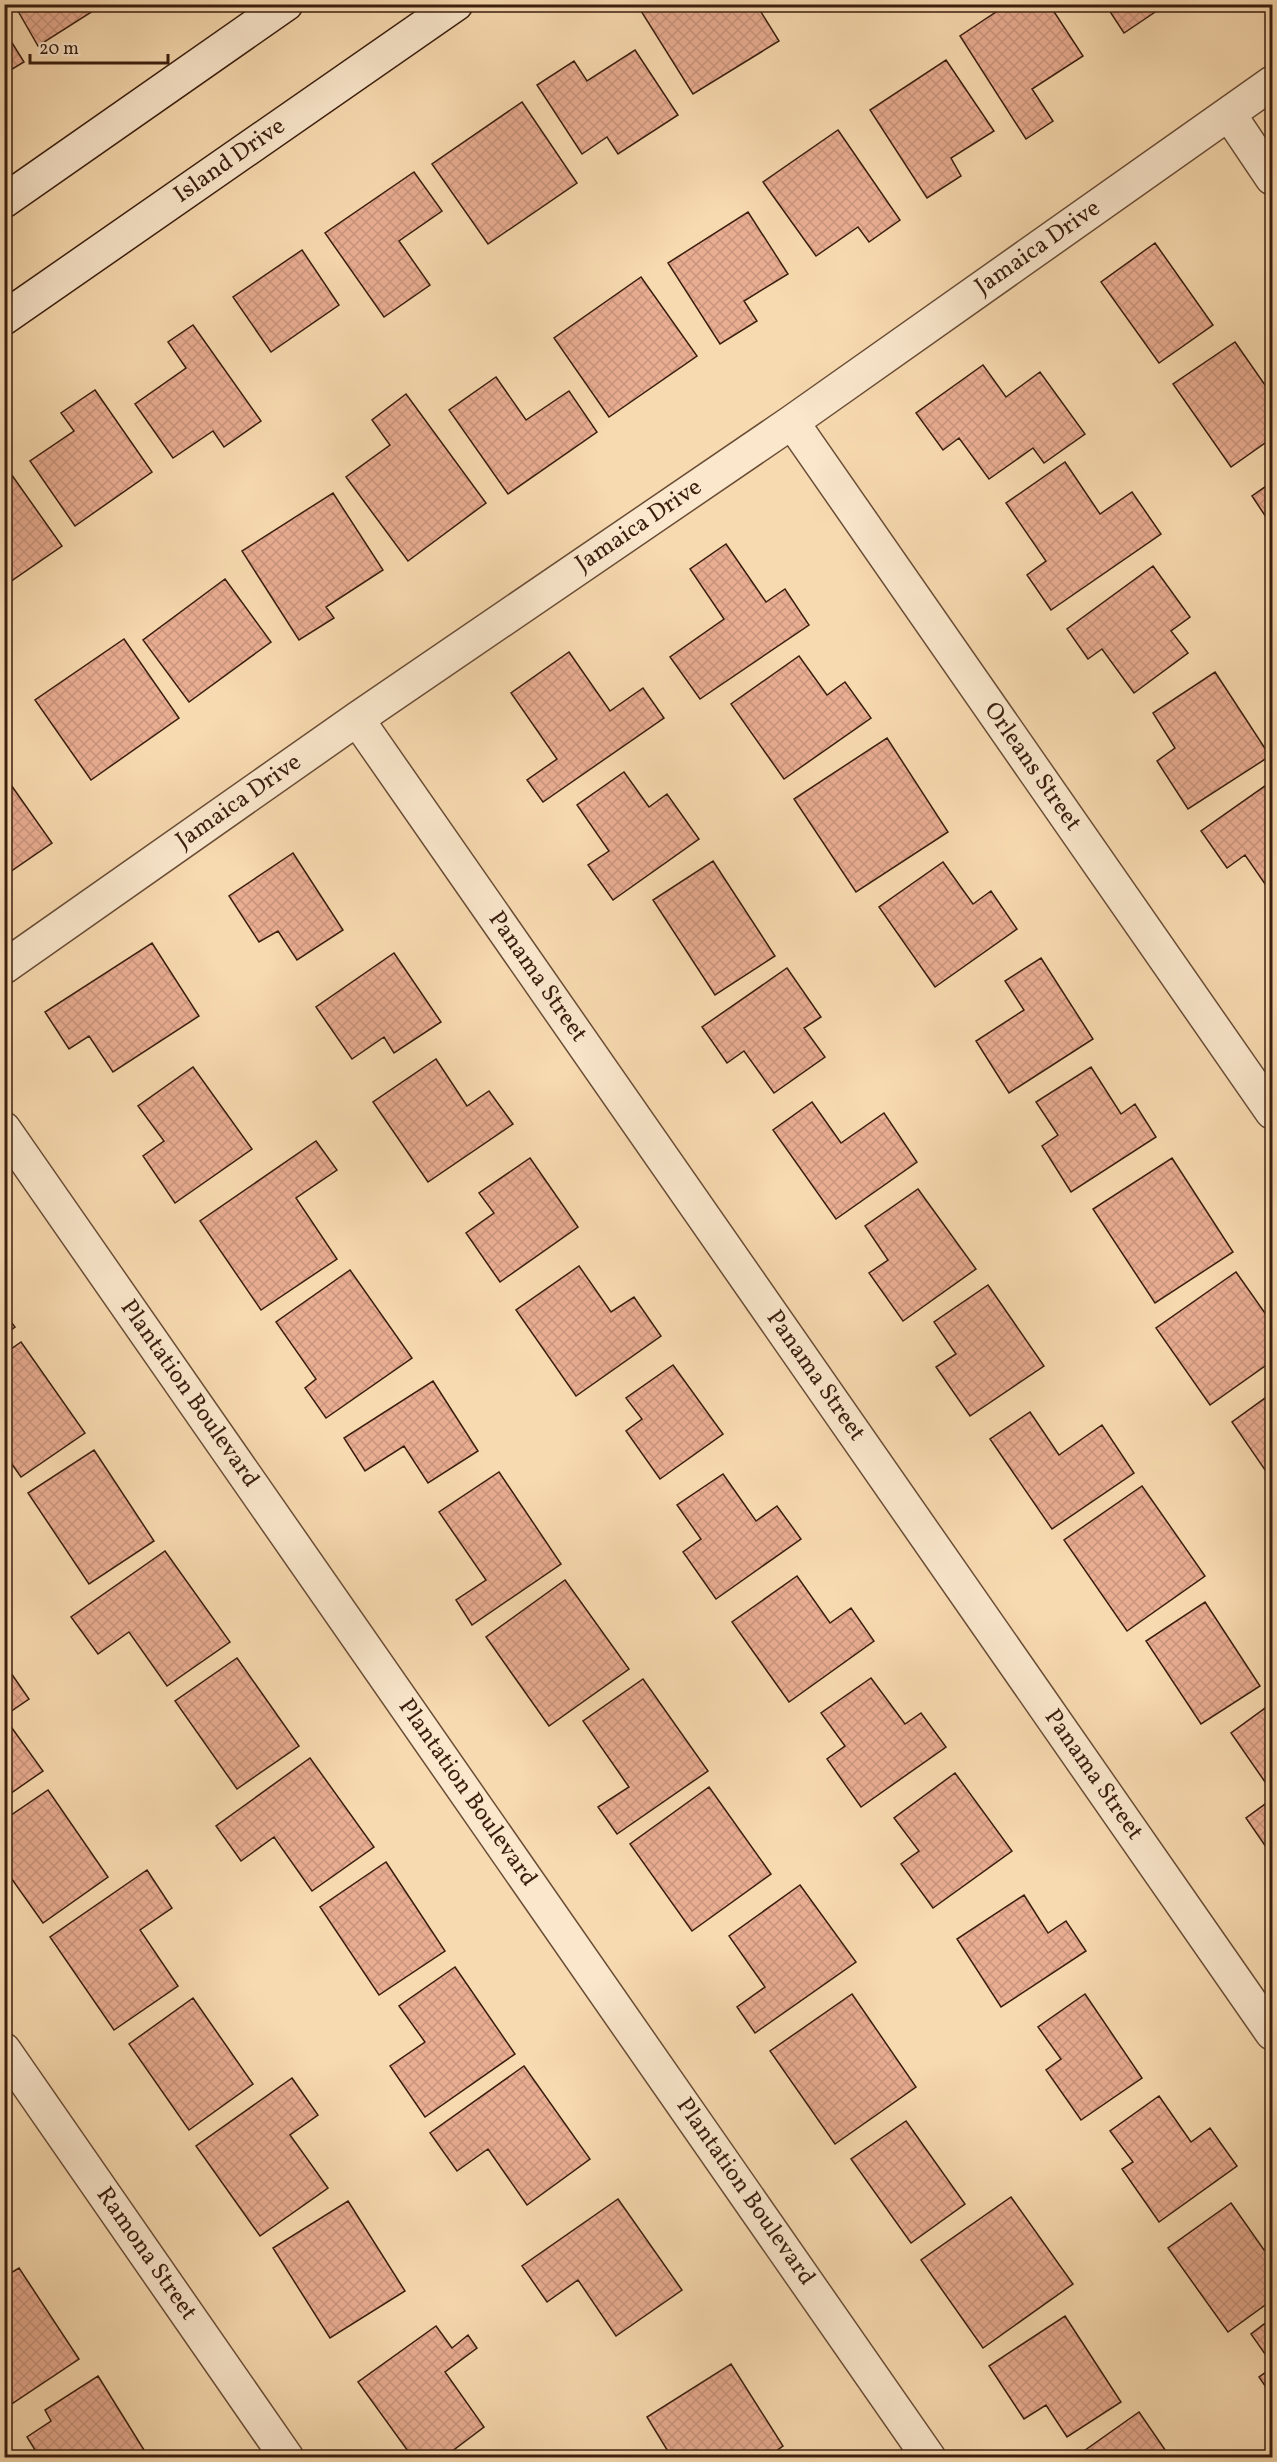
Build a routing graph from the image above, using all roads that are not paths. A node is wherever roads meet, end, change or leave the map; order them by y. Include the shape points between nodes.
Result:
1 (286, 4) edge
2 (456, 4) edge
3 (1272, 83) edge
4 (1229, 114) junction
5 (1272, 178) edge
6 (4, 201) edge
7 (4, 318) edge
8 (792, 422) junction
9 (357, 719) junction
10 (4, 967) edge
11 (1272, 1112) edge
12 (4, 1129) edge
13 (1272, 2033) edge
14 (4, 2050) edge
15 (287, 2457) edge
16 (929, 2457) edge

1 - 6 street
2 - 7 street, Island Drive
3 - 4 street, Jamaica Drive
4 - 5 street
4 - 8 street, Jamaica Drive
8 - 9 street, Jamaica Drive
8 - 11 street, Orleans Street
9 - 10 street, Jamaica Drive
9 - 13 street, Panama Street
12 - 16 street, Plantation Boulevard
14 - 15 street, Ramona Street

